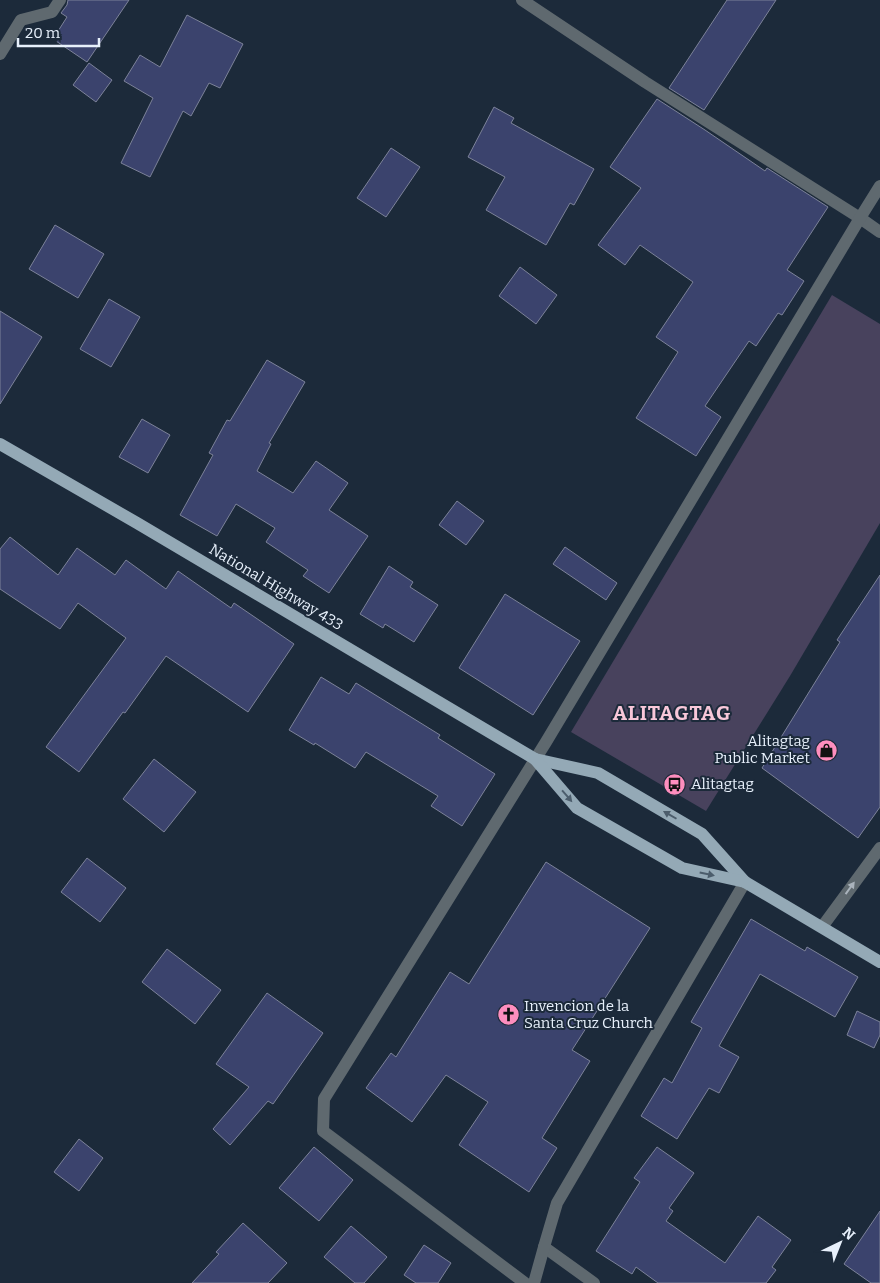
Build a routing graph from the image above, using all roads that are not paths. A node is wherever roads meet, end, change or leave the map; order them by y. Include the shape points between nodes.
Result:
1 (60, 0) edge
2 (522, 0) edge
3 (0, 54) edge
4 (880, 186) edge
5 (860, 218) junction
6 (880, 232) edge
7 (0, 444) edge
8 (535, 759) junction
9 (880, 848) edge
10 (745, 882) junction
11 (822, 927) junction
12 (880, 962) edge
13 (544, 1247) junction
14 (525, 1283) edge
15 (534, 1283) edge
16 (594, 1283) edge

1 - 3 street via 52,12 21,20
2 - 5 street
4 - 5 street
5 - 6 street
5 - 8 street
7 - 8 main road, National Highway 433
10 -> 8 main road, National Highway 433 via 702,834 598,773
8 -> 10 main road, National Highway 433 via 577,808 682,868
8 - 14 street via 324,1099 323,1131
11 -> 9 street
10 - 11 main road, National Highway 433
10 - 13 street via 557,1203
11 - 12 main road, National Highway 433
13 - 15 street
13 - 16 street

